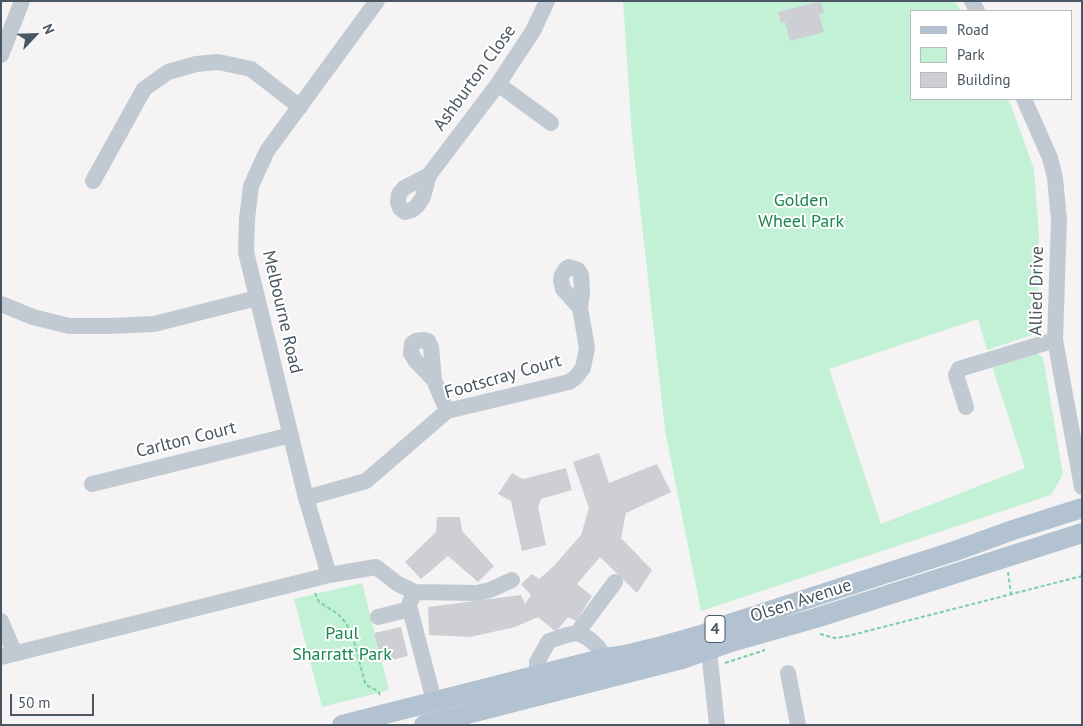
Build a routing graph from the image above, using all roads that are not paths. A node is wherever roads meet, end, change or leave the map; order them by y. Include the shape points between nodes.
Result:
1 (22, 1) edge
2 (377, 1) edge
3 (546, 1) edge
4 (1, 55) edge
5 (498, 84) junction
6 (1024, 100) edge
7 (300, 107) junction
8 (551, 123) dead end
9 (429, 175) dead end
10 (93, 181) dead end
11 (257, 298) junction
12 (1, 304) edge
13 (580, 308) dead end
14 (1056, 340) junction
15 (434, 380) dead end
16 (966, 407) dead end
17 (447, 411) junction
18 (290, 435) junction
19 (92, 484) dead end
20 (1082, 487) edge
21 (306, 498) junction
22 (1082, 508) edge
23 (1082, 533) edge
24 (329, 575) junction
25 (512, 580) dead end
26 (615, 582) dead end
27 (415, 592) junction
28 (410, 609) junction
29 (378, 617) dead end
30 (1, 621) edge
31 (577, 633) junction
32 (708, 651) junction
33 (8, 656) edge
34 (605, 658) junction
35 (788, 673) dead end
36 (537, 675) junction
37 (434, 702) junction
38 (342, 725) edge
39 (424, 725) edge
40 (716, 725) edge
41 (798, 725) edge

1 - 4 street
2 - 7 street, Melbourne Road
3 - 5 street, Ashburton Close via 533,31
5 - 8 street
5 - 9 street, Ashburton Close
6 - 14 street, Allied Drive via 1050,158 1055,178 1059,220
7 - 10 street via 251,69 218,62 168,72 144,89
7 - 11 street, Melbourne Road via 267,151 251,186 246,252
11 - 12 street via 154,324 110,326 68,326 32,317
11 - 18 street, Melbourne Road
13 - 17 street, Footscray Court via 587,348 583,368 569,382
14 - 16 street via 959,369 956,375
14 - 20 street, Allied Drive
15 - 17 street
17 - 21 street, Footscray Court via 366,481
18 - 19 street, Carlton Court
18 - 21 street, Melbourne Road
21 - 24 street, Melbourne Road
22 - 32 main road, Olsen Avenue / 4 via 723,626
23 - 32 main road, Olsen Avenue / 4
24 - 27 street via 376,567
24 - 33 street
25 - 27 street via 477,593
26 - 31 street
27 - 28 street via 410,600
28 - 29 street
28 - 37 street
30 - 33 street
31 - 34 street via 588,638
31 - 36 street via 549,641 537,662
32 - 34 main road, Olsen Avenue / 4
32 - 39 main road, Olsen Avenue / 4
32 - 40 street
34 - 36 main road, Olsen Avenue / 4
35 - 41 street
36 - 37 main road, Olsen Avenue / 4
37 - 38 main road, Olsen Avenue / 4

